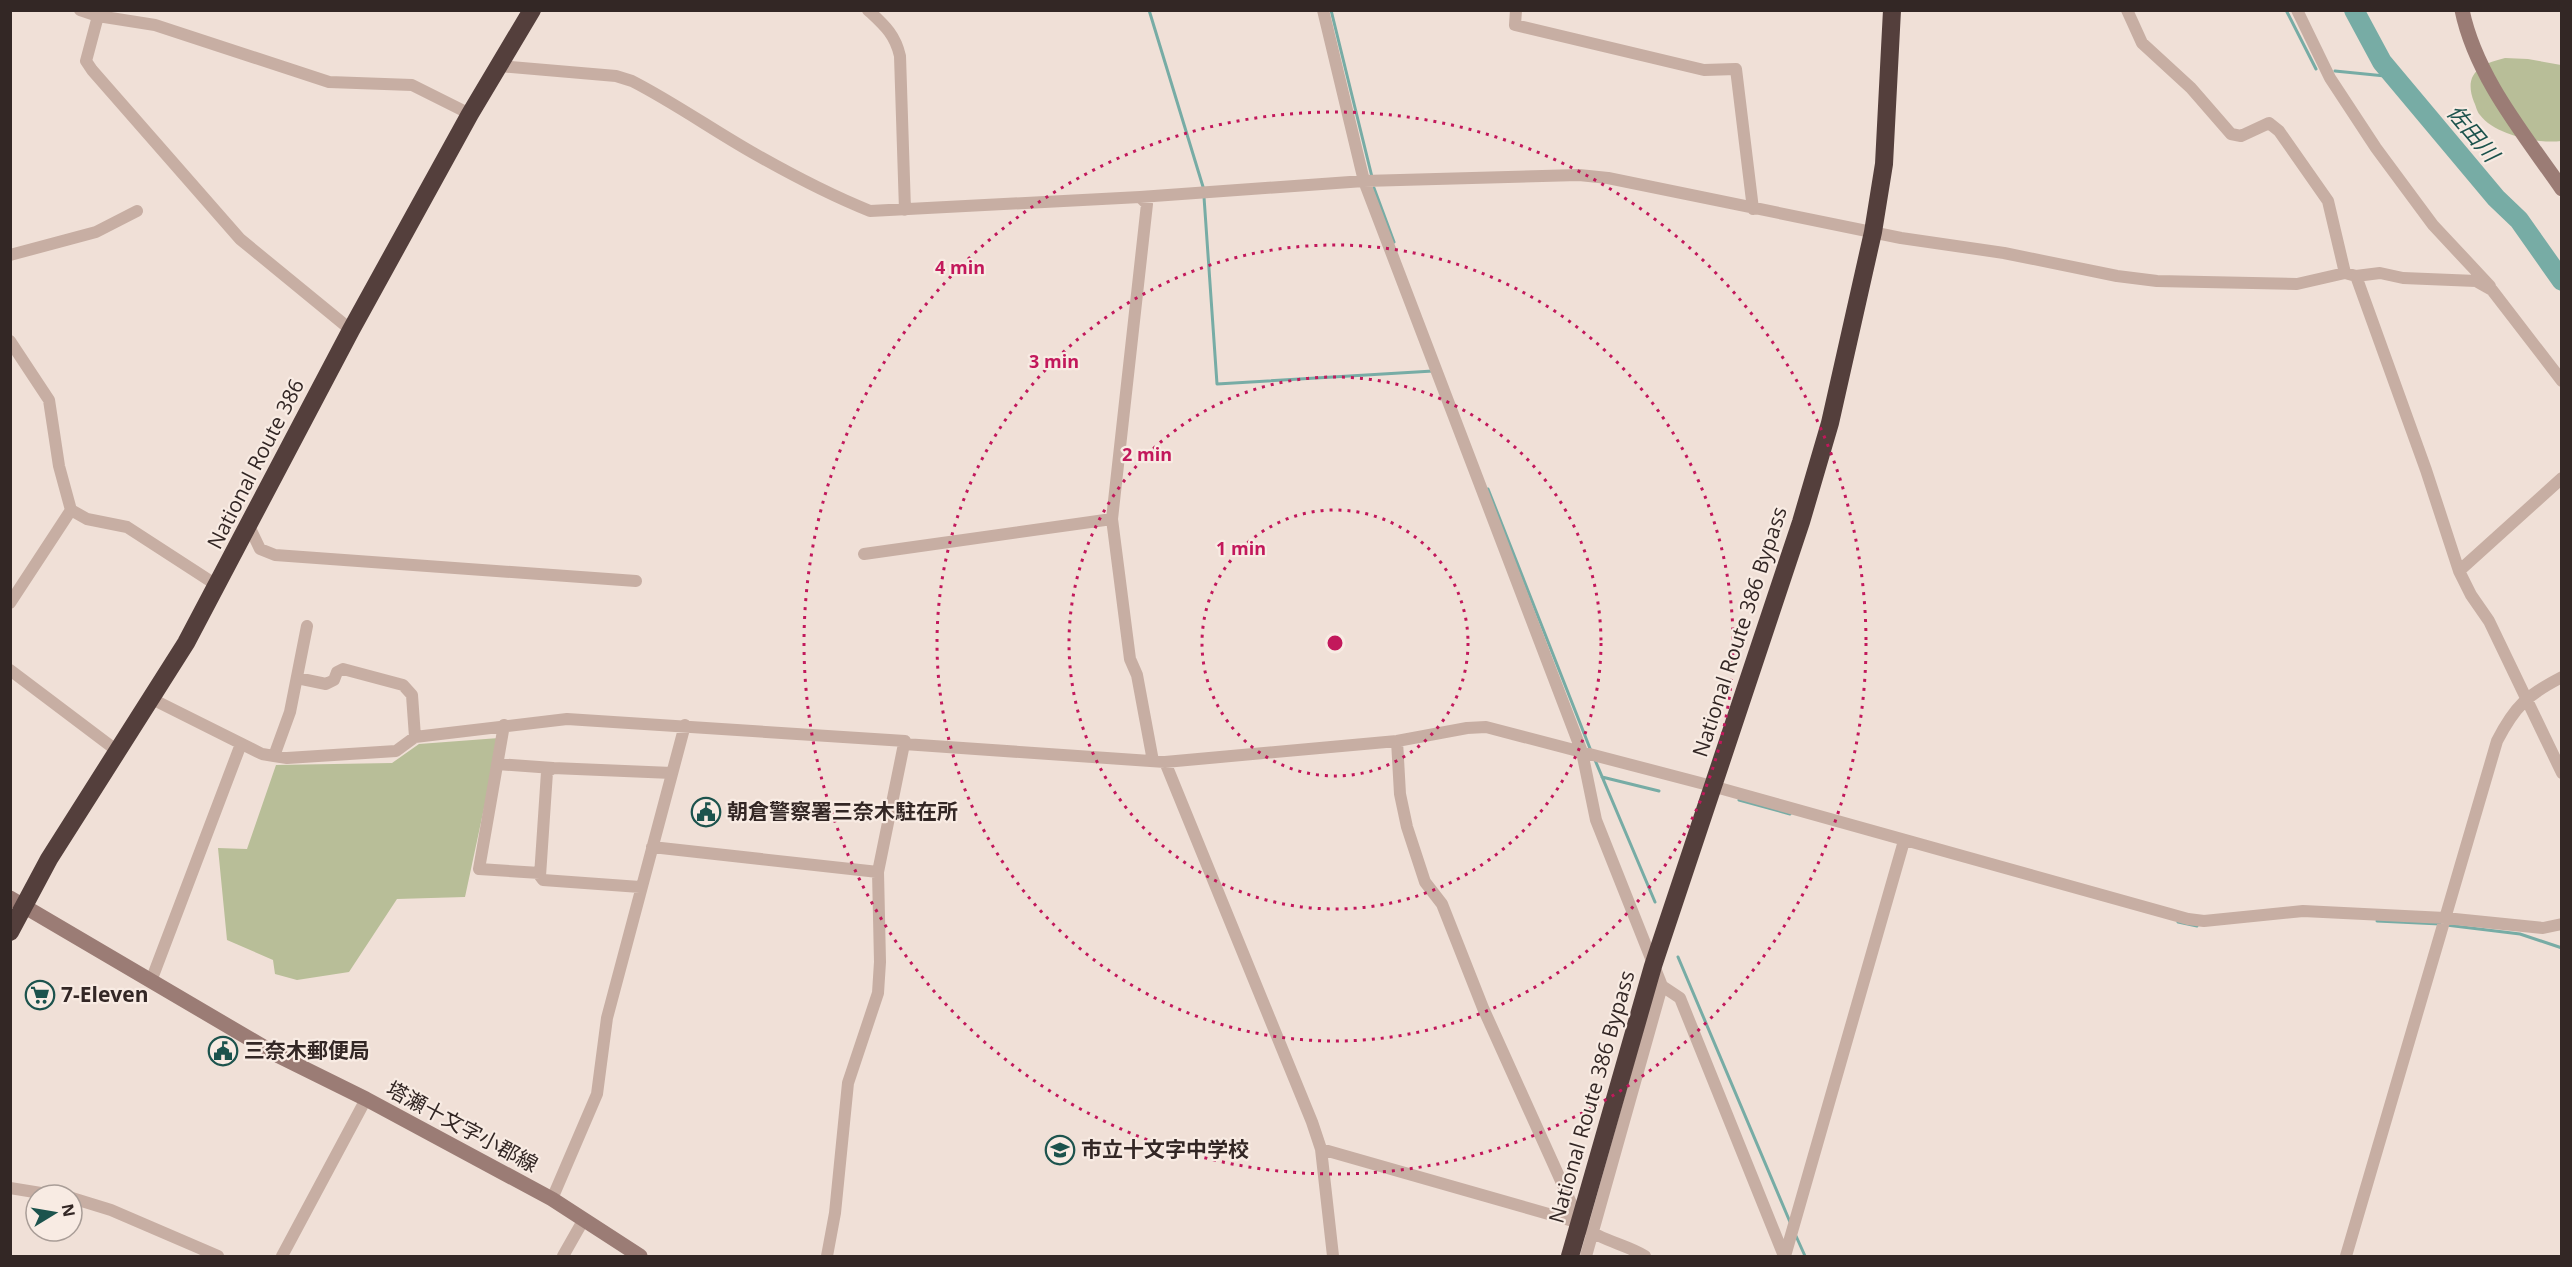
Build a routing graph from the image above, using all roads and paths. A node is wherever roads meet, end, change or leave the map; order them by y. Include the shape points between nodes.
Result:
1 (80, 10) edge
2 (532, 10) edge
3 (868, 10) edge
4 (1323, 10) edge
5 (1516, 10) edge
6 (1892, 10) edge
7 (2127, 10) edge
8 (2297, 10) edge
9 (2462, 10) edge
10 (98, 16) junction
11 (499, 66) junction
12 (470, 114) junction
13 (1364, 181) junction
14 (2562, 189) edge
15 (1140, 197) junction
16 (1753, 209) junction
17 (906, 210) junction
18 (137, 211) dead end
19 (1873, 232) junction
20 (10, 255) edge
21 (2351, 274) junction
22 (2493, 290) junction
23 (351, 330) junction
24 (10, 341) edge
25 (2562, 381) edge
26 (2562, 478) edge
27 (71, 510) junction
28 (1112, 519) junction
29 (249, 526) junction
30 (864, 554) dead end
31 (2459, 571) junction
32 (636, 581) dead end
33 (218, 586) junction
34 (10, 603) edge
35 (307, 626) dead end
36 (10, 670) edge
37 (2562, 677) edge
38 (297, 678) junction
39 (2525, 698) junction
40 (152, 699) junction
41 (504, 725) junction
42 (685, 725) junction
43 (415, 737) junction
44 (1397, 741) junction
45 (240, 744) junction
46 (904, 744) junction
47 (116, 750) junction
48 (1582, 752) junction
49 (273, 756) junction
50 (1159, 762) junction
51 (497, 764) junction
52 (553, 768) junction
53 (672, 773) junction
54 (2562, 773) edge
55 (1712, 786) junction
56 (1903, 845) junction
57 (652, 847) junction
58 (878, 872) junction
59 (540, 873) junction
60 (640, 887) junction
61 (17, 902) edge
62 (2445, 918) junction
63 (2562, 924) edge
64 (10, 932) edge
65 (1653, 966) junction
66 (151, 981) junction
67 (1662, 986) junction
68 (366, 1099) junction
69 (1321, 1149) junction
70 (552, 1199) junction
71 (84, 1202) edge
72 (584, 1219) junction
73 (1586, 1229) junction
74 (218, 1257) edge
75 (282, 1257) edge
76 (563, 1257) edge
77 (640, 1257) edge
78 (827, 1257) edge
79 (1333, 1257) edge
80 (1570, 1257) edge
81 (1586, 1257) edge
82 (1645, 1257) edge
83 (1784, 1257) edge
84 (2346, 1257) edge

1 - 10 street
2 - 11 highway, National Route 386
3 - 17 street via 891,31 900,56
4 - 13 street
5 - 16 street via 1515,25 1704,70 1736,69
6 - 19 highway, National Route 386 Bypass via 1884,164
7 - 21 street via 2142,43 2191,88 2231,134 2241,136 2269,123 2279,131 2328,201
8 - 22 street via 2330,78 2376,148 2433,225
9 - 14 main road via 2468,37 2492,86
10 - 12 street via 155,25 329,82 412,85
10 - 23 street via 86,61 92,70 240,239
11 - 12 highway, National Route 386
11 - 17 street via 616,76 632,81 821,190 870,210
12 - 23 highway, National Route 386
13 - 15 street
13 - 16 street via 1579,175
13 - 48 street
15 - 17 street
15 - 28 street via 1147,204
16 - 19 street
18 - 20 street via 96,232
19 - 21 street via 2157,281 2297,284
19 - 55 highway, National Route 386 Bypass via 1830,423 1801,522
21 - 22 street via 2476,281
21 - 31 street via 2426,470
22 - 25 street
23 - 29 highway, National Route 386
24 - 27 street via 49,400 59,466
26 - 31 street
27 - 33 street via 87,519 127,527
27 - 34 street
28 - 30 street
28 - 50 street via 1130,659
29 - 32 street via 260,549 275,555
29 - 33 highway, National Route 386
31 - 39 street via 2489,621
33 - 40 highway, National Route 386
35 - 38 street
36 - 47 street
37 - 39 street
38 - 43 street via 326,684 343,669 403,685 412,695
38 - 49 street via 290,712
39 - 54 street
39 - 62 street via 2497,741
40 - 45 street
40 - 47 highway, National Route 386
41 - 42 street via 567,719
41 - 43 street
41 - 51 street
42 - 46 street via 905,741
42 - 53 street
43 - 49 street via 396,751
44 - 48 street via 1486,727
44 - 50 street
44 - 73 street via 1400,794 1425,882 1442,904 1483,1008
45 - 49 street
45 - 66 street
46 - 50 street
46 - 58 street
47 - 61 highway, National Route 386 via 49,859
48 - 55 street
48 - 65 street via 1596,820
50 - 69 street
51 - 52 street
51 - 59 street via 479,868
52 - 53 street
52 - 59 street via 548,772
53 - 57 street
55 - 56 street
55 - 65 highway, National Route 386 Bypass
56 - 62 street via 2188,919 2204,921 2303,911
56 - 83 street
57 - 58 street
57 - 60 street
58 - 78 street via 878,993 848,1083
59 - 60 street via 543,880
60 - 70 street via 607,1018 597,1094
61 - 64 highway, National Route 386
61 - 66 main road, 塔瀬十文字小郡線
62 - 63 street via 2543,928
62 - 84 street
65 - 67 street
65 - 73 highway, National Route 386 Bypass
66 - 68 main road, 塔瀬十文字小郡線 via 279,1056
67 - 73 street
67 - 83 street via 1680,998
68 - 70 main road, 塔瀬十文字小郡線
68 - 75 street
69 - 73 street
69 - 79 street
70 - 72 main road, 塔瀬十文字小郡線
71 - 74 street
72 - 76 street
72 - 77 main road, 塔瀬十文字小郡線
73 - 80 highway, National Route 386 Bypass
73 - 81 street
73 - 82 street

